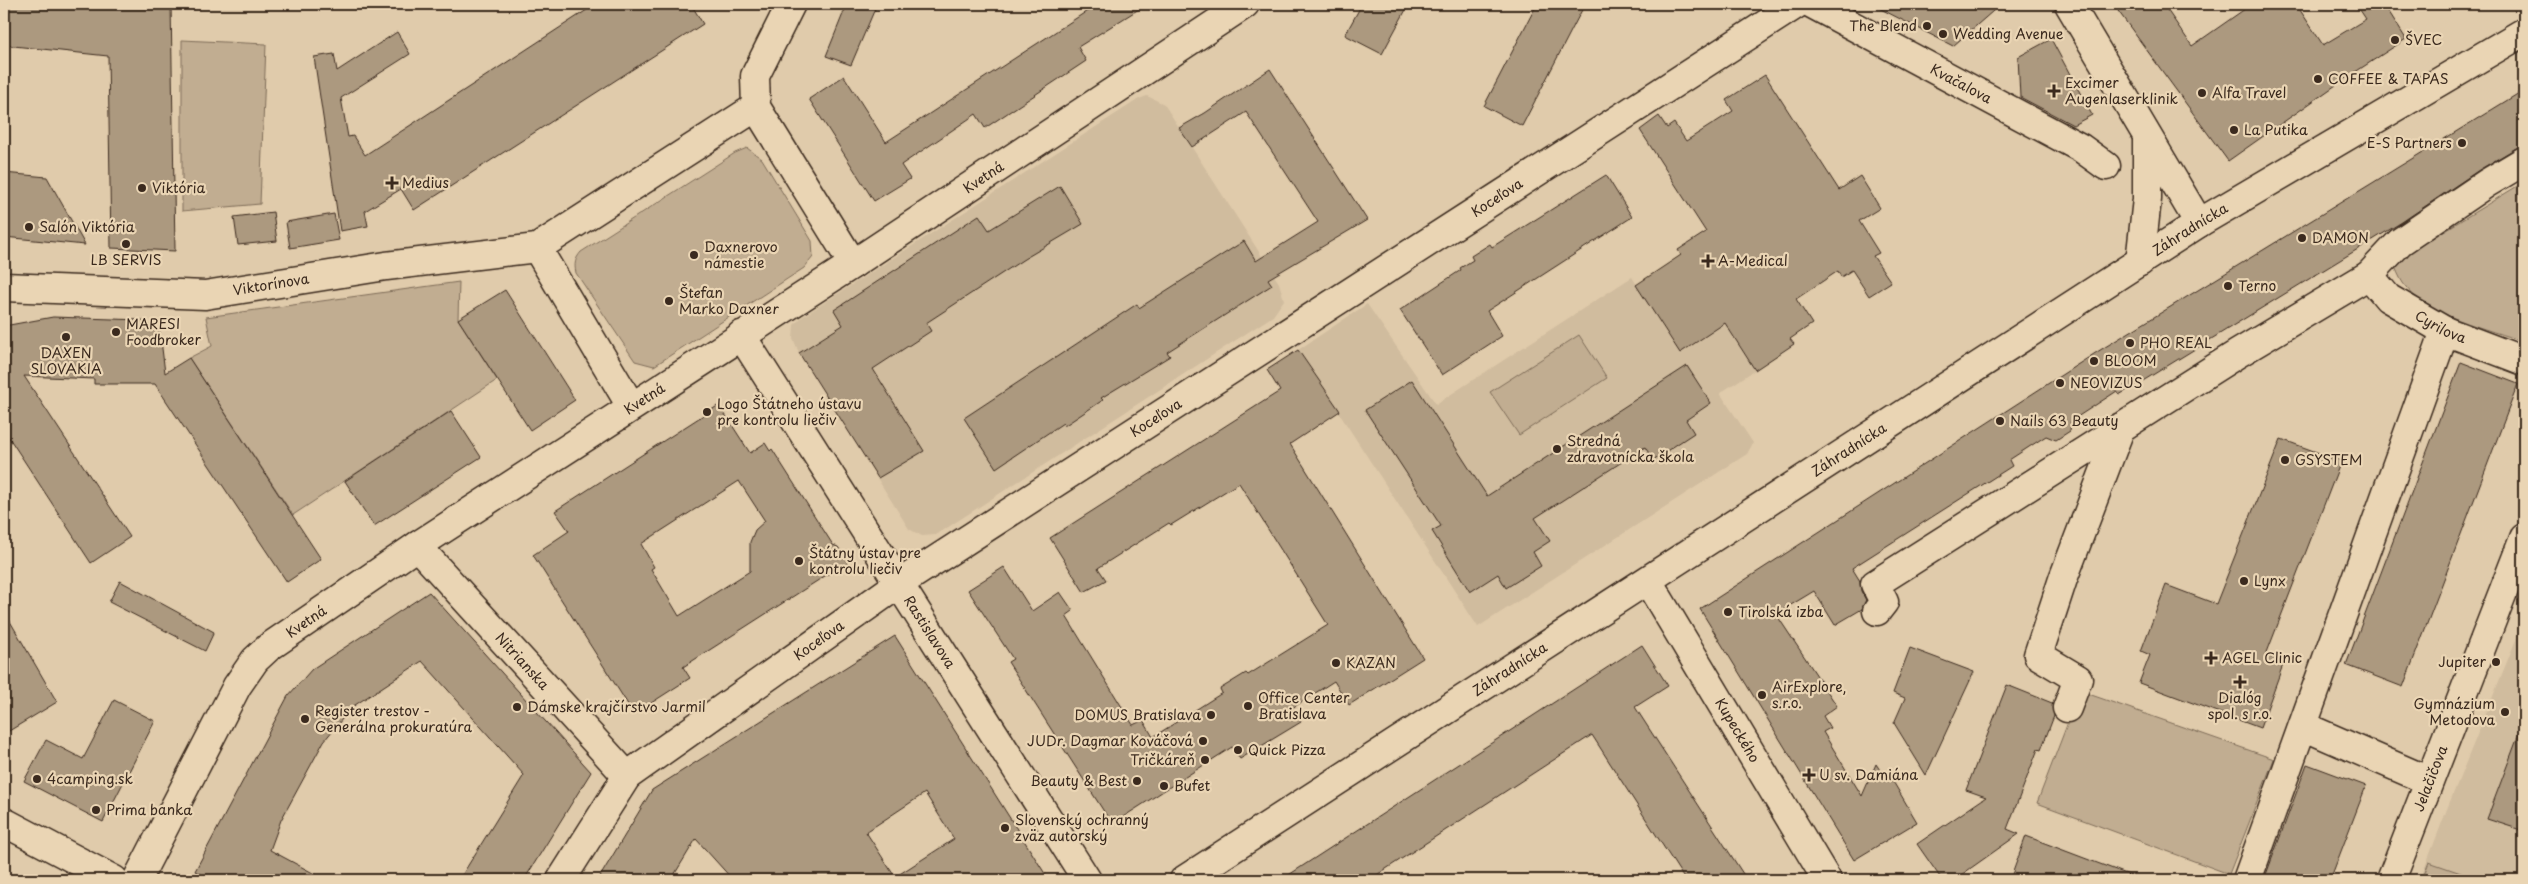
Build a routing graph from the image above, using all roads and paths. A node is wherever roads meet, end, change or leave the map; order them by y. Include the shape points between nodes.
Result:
1 (791, 4) edge
2 (1244, 4) edge
3 (1797, 4) edge
4 (1812, 4) edge
5 (2069, 4) edge
6 (2524, 32) edge
7 (756, 107) junction
8 (2146, 136) junction
9 (2524, 161) edge
10 (2106, 166) dead end
11 (2199, 223) junction
12 (537, 248) junction
13 (2140, 262) junction
14 (852, 264) junction
15 (2370, 275) junction
16 (4, 287) edge
17 (2444, 331) junction
18 (741, 335) junction
19 (2524, 362) edge
20 (631, 406) junction
21 (2121, 427) junction
22 (2524, 538) edge
23 (417, 546) junction
24 (1648, 581) junction
25 (900, 583) junction
26 (1877, 611) dead end
27 (2067, 708) dead end
28 (2303, 726) junction
29 (628, 776) junction
30 (2429, 780) junction
31 (4, 822) edge
32 (114, 880) edge
33 (137, 880) edge
34 (561, 880) edge
35 (1087, 880) edge
36 (1184, 880) edge
37 (1827, 880) edge
38 (2247, 880) edge
39 (2391, 880) edge

1 - 7 street via 755,76
2 - 14 street, Kvetná
3 - 25 street, Koceľova
4 - 10 street, Kvačalova via 2081,148
5 - 8 street
6 - 11 street, Záhradnícka
7 - 12 street
7 - 14 street
8 - 11 street
8 - 13 street via 2147,199
9 - 15 street via 2400,242
11 - 13 street, Záhradnícka
12 - 16 street, Viktorínova via 386,266 205,295
12 - 20 street
13 - 24 street, Záhradnícka
14 - 18 street, Kvetná
15 - 17 street, Cyrilova via 2388,298
15 - 21 street
17 - 19 street, Cyrilova
17 - 28 street
18 - 20 street, Kvetná
18 - 25 street, Rastislavova
20 - 23 street, Kvetná
21 - 26 street via 1875,584 1884,602
21 - 27 street via 2063,579 2038,656 2078,679
22 - 30 street, Jelačičova
23 - 29 street, Nitrianska
23 - 33 street, Kvetná via 254,660 237,686
24 - 36 street, Záhradnícka
24 - 37 street, Kupeckého
25 - 29 street, Koceľova
25 - 35 street, Rastislavova
28 - 30 street
28 - 38 street
29 - 34 street, Koceľova
30 - 39 street, Jelačičova
31 - 32 street

